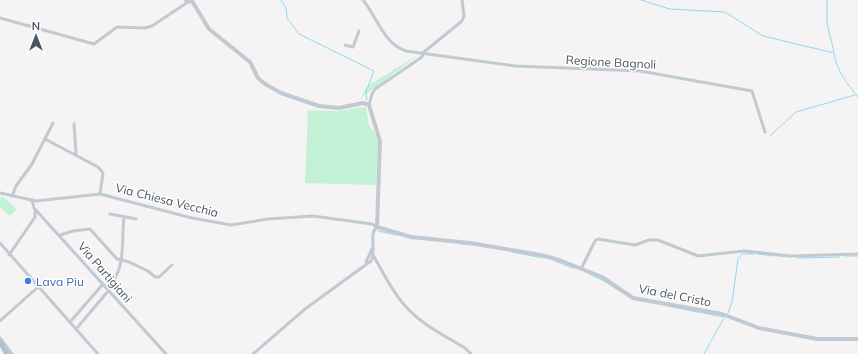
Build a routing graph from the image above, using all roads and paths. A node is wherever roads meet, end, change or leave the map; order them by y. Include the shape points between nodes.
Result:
1 (363, 0) edge
2 (462, 0) edge
3 (190, 1) edge
4 (0, 18) edge
5 (359, 31) dead end
6 (346, 45) dead end
7 (424, 52) junction
8 (369, 105) junction
9 (53, 123) dead end
10 (74, 124) dead end
11 (765, 132) dead end
12 (45, 139) junction
13 (76, 154) junction
14 (0, 193) edge
15 (100, 194) junction
16 (12, 196) junction
17 (32, 200) junction
18 (34, 208) junction
19 (110, 214) dead end
20 (43, 216) junction
21 (35, 217) junction
22 (124, 217) junction
23 (136, 219) dead end
24 (377, 227) junction
25 (60, 235) junction
26 (373, 242) junction
27 (0, 243) edge
28 (858, 254) edge
29 (9, 256) junction
30 (373, 256) junction
31 (122, 261) junction
32 (172, 265) dead end
33 (363, 267) junction
34 (581, 269) junction
35 (103, 284) junction
36 (38, 287) junction
37 (108, 289) junction
38 (0, 321) edge
39 (71, 321) junction
40 (77, 328) junction
41 (0, 338) edge
42 (858, 339) edge
43 (0, 342) edge
44 (0, 349) edge
45 (6, 354) edge
46 (12, 354) edge
47 (98, 354) edge
48 (166, 354) edge
49 (253, 354) edge
50 (471, 354) edge

1 - 7 street via 388,40 398,49
2 - 7 street via 462,21
3 - 4 street via 152,26 117,27 94,44
3 - 8 street via 209,28 250,62 258,78 265,84 281,93 319,106 339,108 363,103
5 - 6 street via 353,47
7 - 8 street via 398,75 375,89
7 - 11 street, Regione Bagnoli via 515,66 640,71 752,90
8 - 24 street via 380,141
9 - 12 street
10 - 13 street
12 - 13 street
12 - 16 street
13 - 15 street via 99,168
14 - 16 street, Via Chiesa Vecchia
15 - 17 street, Via Chiesa Vecchia
15 - 24 street, Via Chiesa Vecchia via 192,218 231,225 299,217 326,218 372,224
16 - 17 street, Via Chiesa Vecchia
17 - 18 street
18 - 20 street, Via Partigiani
18 - 21 street
19 - 22 street
20 - 21 street
20 - 25 street, Via Partigiani
21 - 29 street
22 - 23 street
22 - 31 street
24 - 26 street
24 - 34 street, Via del Cristo via 411,237 470,243 541,255
25 - 31 street via 90,230 117,260
25 - 35 street, Via Partigiani
26 - 30 street
26 - 33 street via 371,254
27 - 29 street
28 - 34 street via 791,256 744,251 698,256 658,240 635,245 598,239
29 - 36 street
30 - 33 street
30 - 50 street via 401,301 411,312
31 - 32 street via 148,271 155,277
31 - 37 street
33 - 49 street via 305,309
34 - 42 street, Via del Cristo via 602,278 633,298 722,314 759,328 817,339
35 - 37 street, Via Partigiani
35 - 39 street
36 - 38 street
36 - 39 street
37 - 40 street
37 - 48 street, Via Partigiani
39 - 40 street
40 - 47 street
41 - 46 street
43 - 45 main road
44 - 45 main road

